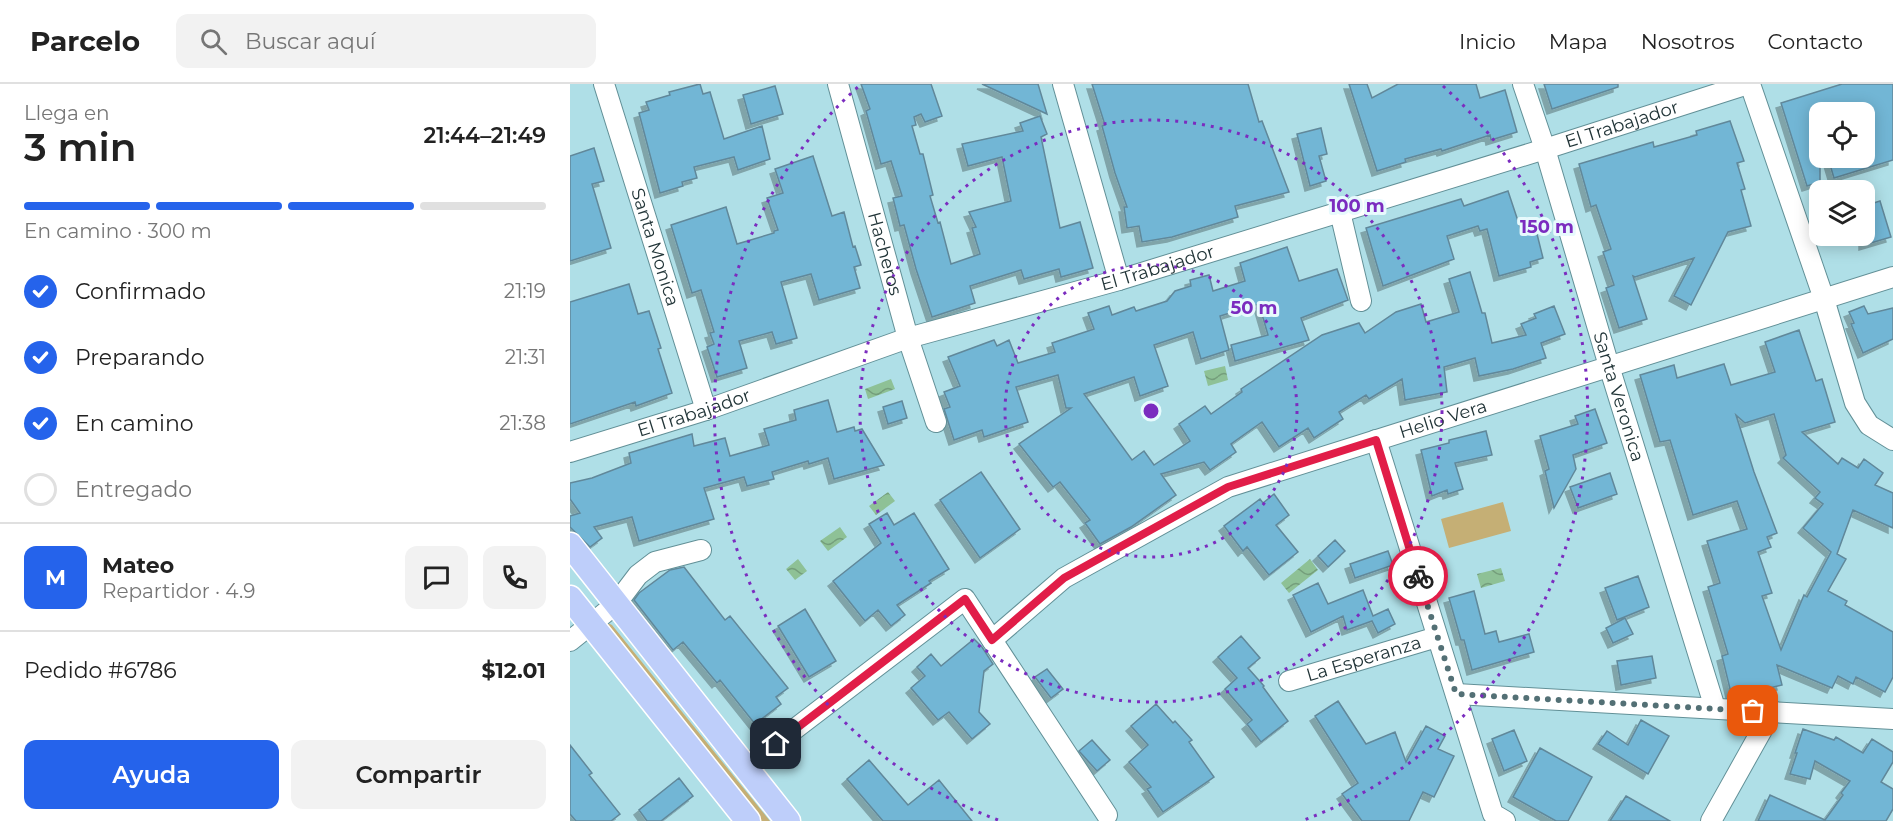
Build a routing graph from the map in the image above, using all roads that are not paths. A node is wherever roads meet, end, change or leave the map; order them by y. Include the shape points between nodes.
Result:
1 (604, 84) edge
2 (838, 84) edge
3 (1063, 84) edge
4 (1523, 84) edge
5 (1749, 84) edge
6 (1545, 149) junction
7 (1340, 212) junction
8 (1893, 277) edge
9 (1119, 280) junction
10 (1824, 299) junction
11 (1361, 301) dead end
12 (908, 338) junction
13 (1609, 366) junction
14 (706, 410) junction
15 (936, 422) dead end
16 (1376, 440) junction
17 (1893, 440) edge
18 (570, 452) edge
19 (570, 545) edge
20 (701, 550) dead end
21 (570, 598) edge
22 (616, 603) junction
23 (591, 624) junction
24 (1437, 637) junction
25 (992, 640) junction
26 (570, 641) edge
27 (1289, 681) dead end
28 (1456, 694) junction
29 (1715, 708) junction
30 (1772, 712) junction
31 (1893, 719) edge
32 (745, 767) junction
33 (1107, 815) dead end
34 (1492, 819) edge
35 (748, 821) edge
36 (788, 821) edge
37 (1711, 821) edge

1 - 14 street, Santa Monica
2 - 12 street, Hacheros
3 - 9 street
4 - 6 street, Santa Veronica
5 - 6 street, El Trabajador
5 - 10 street
6 - 7 street, El Trabajador
6 - 13 street, Santa Veronica
7 - 9 street, El Trabajador
7 - 11 street
8 - 10 street, Helio Vera
9 - 12 street, El Trabajador
10 - 13 street, Helio Vera
10 - 17 street via 1855,403 1869,425
12 - 14 street, El Trabajador
12 - 15 street, Hacheros
13 - 16 street, Helio Vera
13 - 29 street, Santa Veronica
14 - 18 street, El Trabajador
16 - 24 street
16 - 25 street, Helio Vera via 1228,487 1064,578
19 - 22 main road
20 - 22 street via 655,562 638,575
21 - 23 main road
22 - 23 street
22 - 32 main road
23 - 26 street
23 - 35 main road
24 - 27 street, La Esperanza
24 - 28 street
25 - 32 street via 965,599
25 - 33 street
28 - 29 street
28 - 34 street
29 - 30 street
30 - 31 street
30 - 37 street
32 - 36 main road

